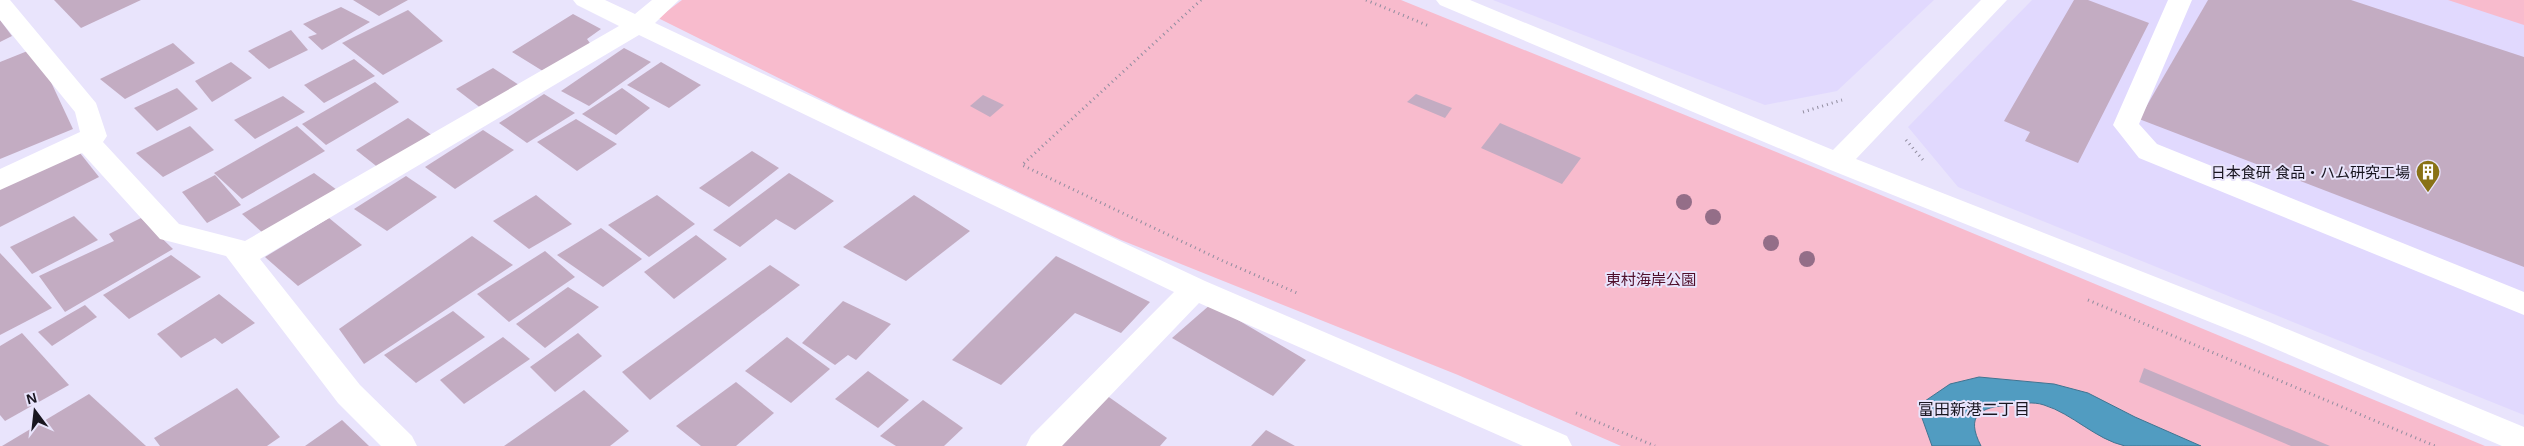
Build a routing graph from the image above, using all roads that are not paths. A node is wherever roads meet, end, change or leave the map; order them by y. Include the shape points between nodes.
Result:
1 (585, 0) edge
2 (667, 0) edge
3 (1448, 0) edge
4 (1994, 0) edge
5 (2180, 0) edge
6 (0, 4) edge
7 (638, 25) junction
8 (86, 140) junction
9 (1837, 162) junction
10 (0, 180) edge
11 (242, 256) junction
12 (1195, 289) junction
13 (2524, 304) edge
14 (2524, 441) edge
15 (401, 446) edge
16 (1042, 446) edge
17 (1556, 446) edge

1 - 7 street
2 - 7 street
3 - 9 street
4 - 9 street
5 - 13 street via 2126,125 2148,151
6 - 8 street via 87,108 94,136
7 - 11 street
7 - 12 street
8 - 10 street
8 - 11 street via 170,232 235,248
9 - 14 street via 2260,330
11 - 15 street via 350,394
12 - 16 street
12 - 17 street

